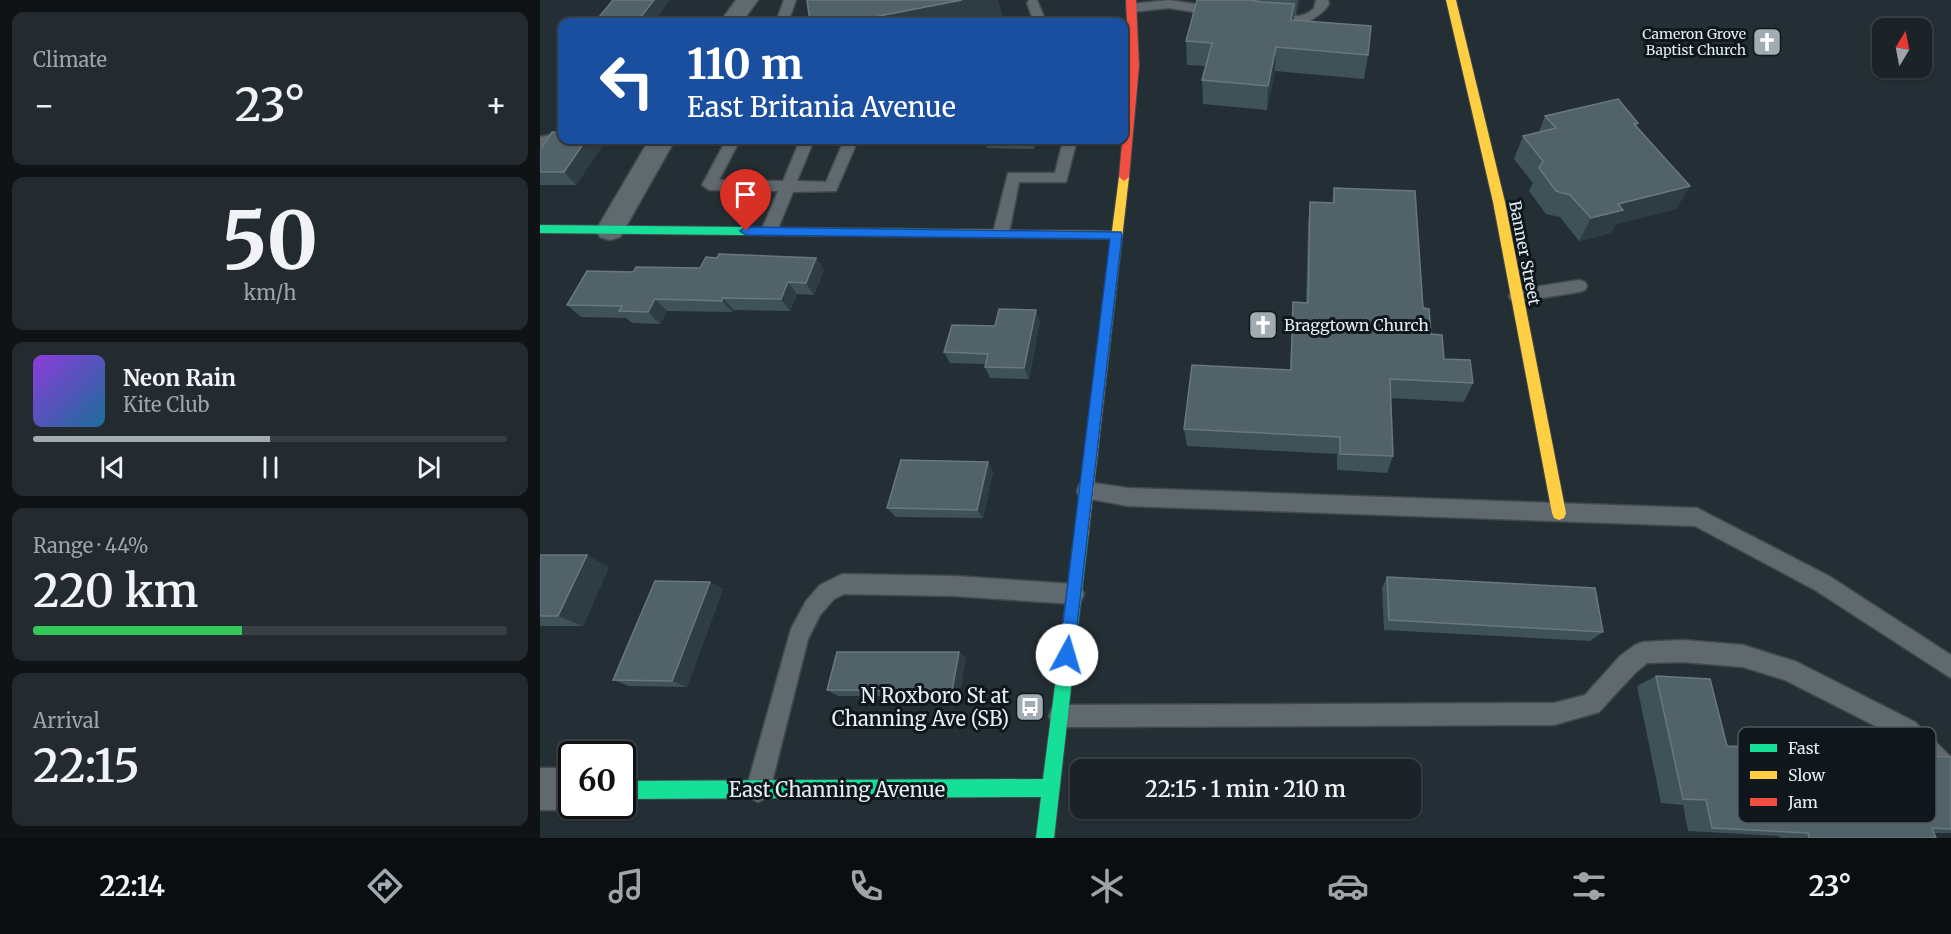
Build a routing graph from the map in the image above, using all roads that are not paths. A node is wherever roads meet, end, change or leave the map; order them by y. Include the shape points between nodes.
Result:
1 (747, 0) edge
2 (790, 0) edge
3 (1322, 0) edge
4 (1451, 0) edge
5 (1174, 2) edge
6 (1033, 3) dead end
7 (1131, 4) edge
8 (1234, 15) edge
9 (734, 18) edge
10 (783, 18) edge
11 (1039, 18) edge
12 (1264, 19) edge
13 (1129, 29) edge
14 (558, 137) edge
15 (540, 142) edge
16 (1128, 142) edge
17 (660, 144) edge
18 (731, 144) edge
19 (805, 144) edge
20 (849, 144) edge
21 (1069, 144) edge
22 (1128, 144) edge
23 (789, 186) junction
24 (540, 229) edge
25 (610, 230) junction
26 (769, 231) junction
27 (1001, 233) junction
28 (1117, 235) junction
29 (1579, 286) dead end
30 (1517, 296) junction
31 (1086, 490) junction
32 (1559, 513) junction
33 (1074, 594) junction
34 (1951, 667) edge
35 (1060, 716) junction
36 (1901, 727) edge
37 (1936, 758) edge
38 (1951, 773) edge
39 (1051, 788) junction
40 (540, 789) edge
41 (558, 789) edge
42 (636, 790) edge
43 (758, 790) junction
44 (1045, 838) edge

1 - 9 street
2 - 10 lane
3 - 12 lane via 1319,13 1308,20
4 - 30 street, Banner Street
5 - 7 lane
5 - 8 lane
6 - 11 lane
7 - 13 street
13 - 16 street via 1134,92
14 - 15 lane
17 - 25 street
18 - 23 lane via 709,185
19 - 23 lane
20 - 23 lane via 831,187
21 - 27 lane via 1061,178 1013,177
22 - 28 street
23 - 26 lane
24 - 25 street
25 - 26 street
26 - 27 street
27 - 28 street
28 - 31 street
29 - 30 lane
30 - 32 street, Banner Street
31 - 32 lane via 1128,497
31 - 33 street
32 - 34 lane via 1697,518 1822,583
33 - 35 street
33 - 43 lane via 860,584 842,584 827,592 798,636
35 - 36 lane via 1554,714 1591,704 1643,653 1683,651 1743,656 1789,670
35 - 39 street
37 - 38 lane
39 - 43 street, East Channing Avenue
39 - 44 street
40 - 41 street
42 - 43 street, East Channing Avenue

